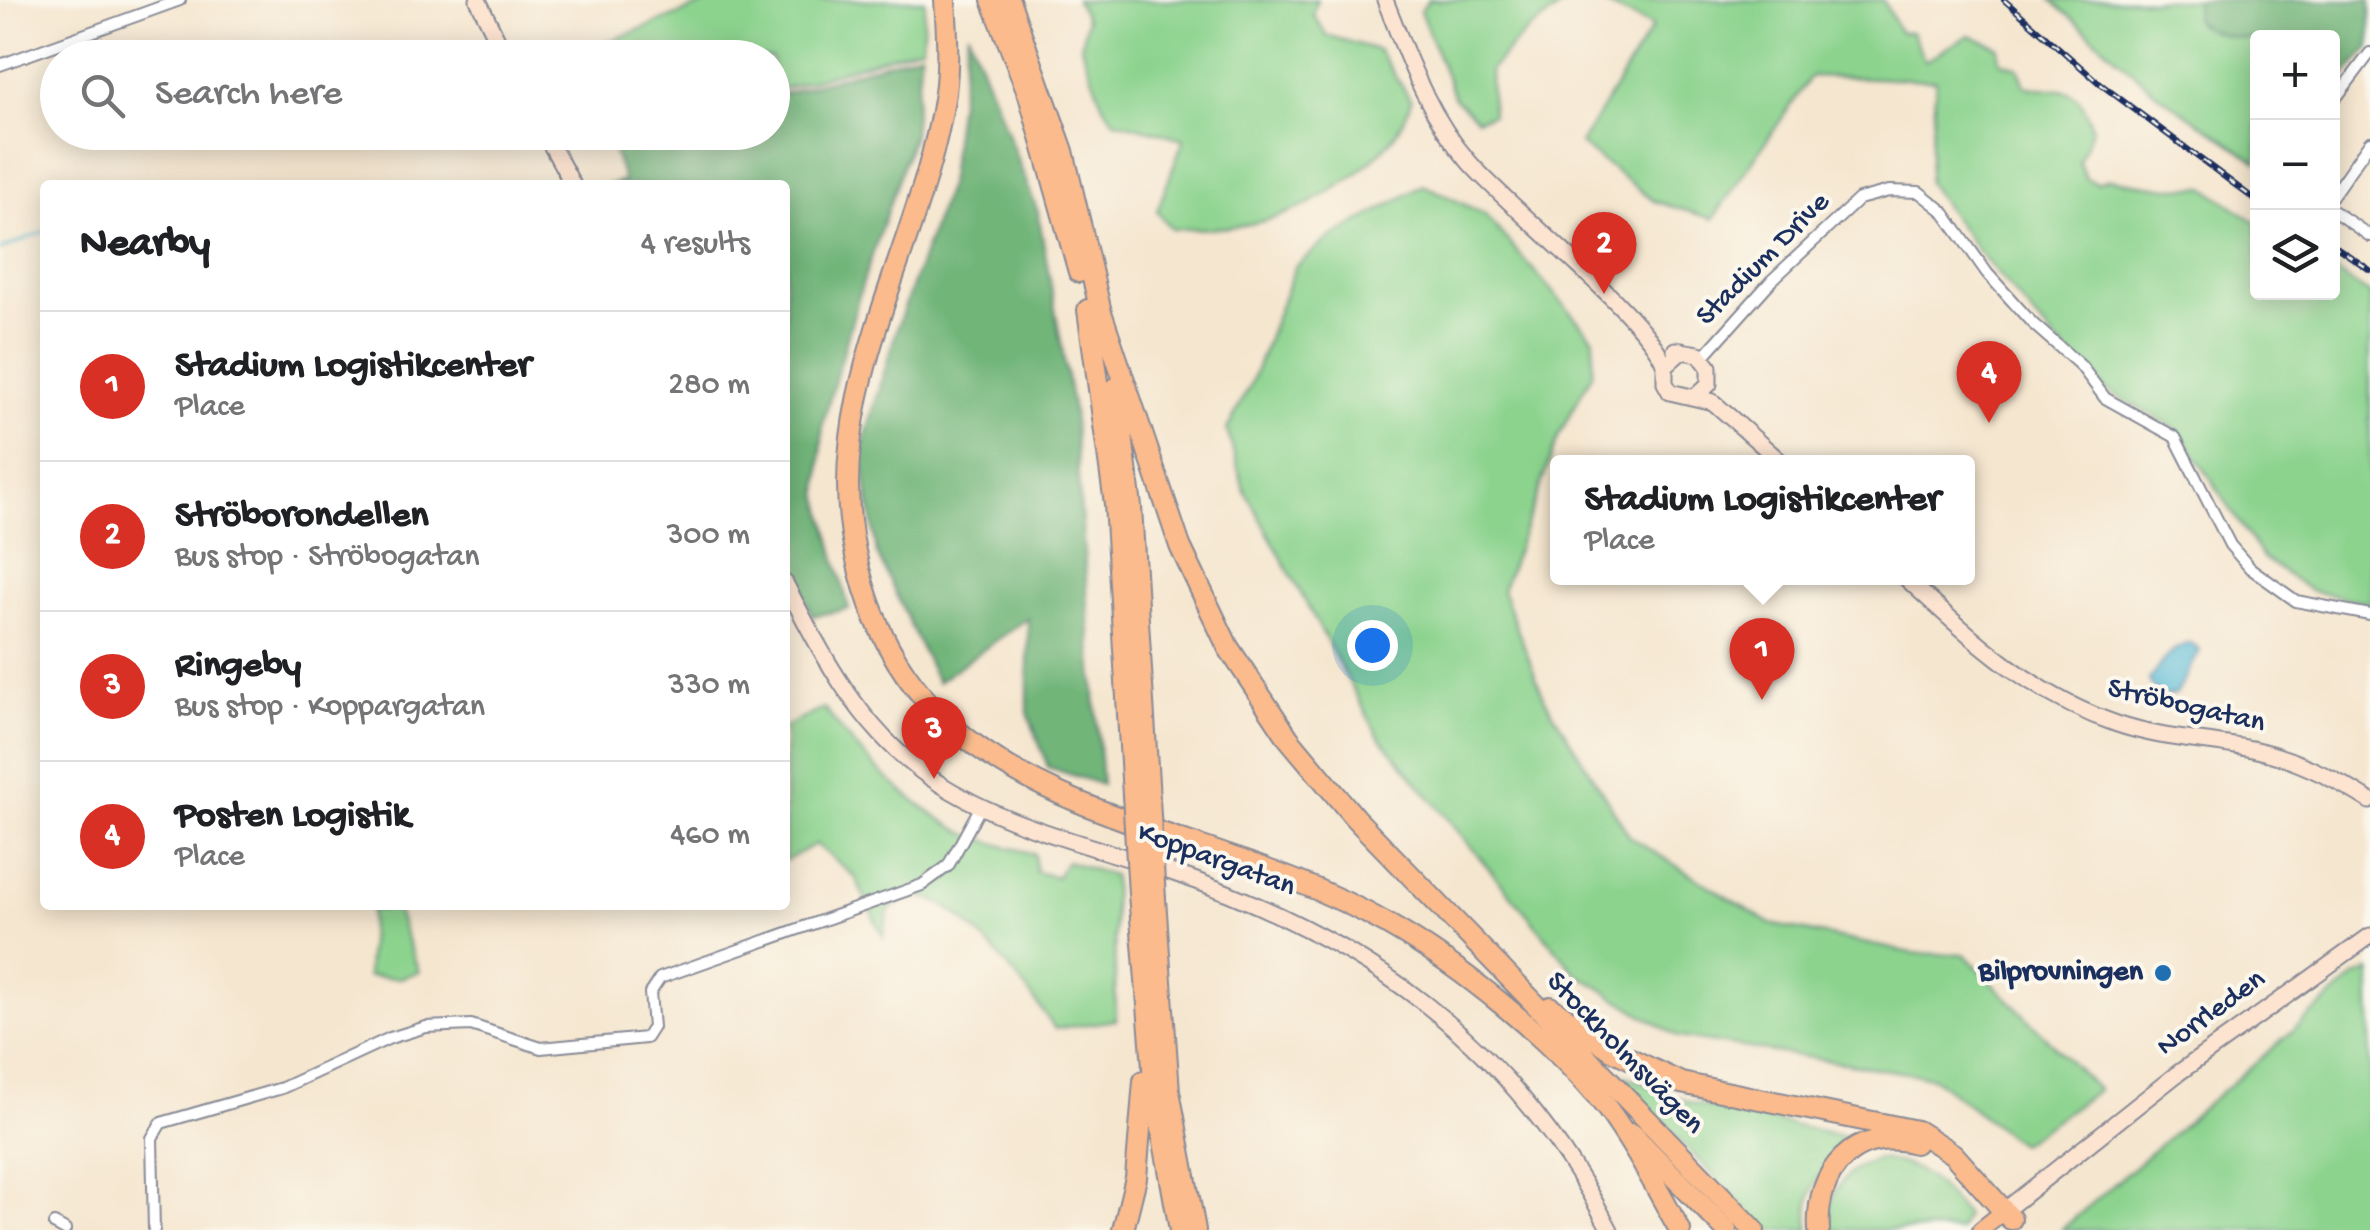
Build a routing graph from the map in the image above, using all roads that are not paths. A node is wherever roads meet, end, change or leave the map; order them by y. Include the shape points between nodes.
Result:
1 (180, 0) edge
2 (478, 0) edge
3 (945, 0) edge
4 (992, 0) edge
5 (1009, 0) edge
6 (1385, 0) edge
7 (69, 40) edge
8 (497, 40) edge
9 (40, 51) edge
10 (2370, 53) edge
11 (0, 65) edge
12 (2340, 93) edge
13 (2370, 142) edge
14 (554, 150) edge
15 (570, 180) edge
16 (2340, 185) edge
17 (2340, 215) edge
18 (2370, 236) edge
19 (1102, 315) junction
20 (1645, 334) junction
21 (1682, 351) junction
22 (1703, 357) junction
23 (1665, 366) junction
24 (1709, 384) junction
25 (1694, 398) junction
26 (1726, 411) junction
27 (1773, 455) edge
28 (1914, 585) edge
29 (790, 593) edge
30 (2370, 615) edge
31 (1141, 797) junction
32 (2370, 802) edge
33 (980, 808) junction
34 (1147, 896) junction
35 (2369, 937) edge
36 (1501, 970) junction
37 (1147, 1014) junction
38 (1606, 1108) junction
39 (1998, 1223) edge
40 (154, 1230) edge
41 (1123, 1230) edge
42 (1180, 1230) edge
43 (1195, 1230) edge
44 (1610, 1230) edge
45 (1680, 1230) edge
46 (1726, 1230) edge
47 (1754, 1230) edge
48 (1819, 1230) edge

1 - 7 street
2 - 8 street
3 - 38 highway via 945,90 932,154 856,402 850,446 852,536 862,579 895,655 951,725 1022,779 1068,801 1301,880 1422,946 1498,1002
4 - 31 highway via 1050,164 1091,320
5 - 19 highway via 1063,150
6 - 20 street via 1450,139
9 - 11 street
10 - 12 street
13 - 16 street
14 - 15 street
17 - 18 street
19 - 31 highway via 1131,507
19 - 36 highway, Stockholmsvägen via 1174,531 1228,647 1320,779
20 - 21 street
20 - 23 street
21 - 22 street
21 - 23 street
22 - 24 street
22 - 30 street, Stadium Drive via 1772,280 1860,200 1888,191 1920,192 2104,398 2175,437 2230,545 2250,568 2296,601
23 - 25 street via 1670,392
24 - 25 street
24 - 26 street
25 - 26 street
26 - 27 street
28 - 32 street, Ströbogatan via 1991,656 2048,694 2120,726 2295,762
29 - 33 street, Koppargatan via 828,667 870,724 922,771
31 - 34 highway, bridge
33 - 40 street via 948,866 922,886 660,978 650,993 653,1027 646,1038 541,1048 471,1025 426,1027 282,1088 162,1123 152,1138
33 - 44 street, Koppargatan via 1248,899 1373,965 1461,1034 1514,1088
34 - 37 highway
34 - 43 highway
35 - 39 street, Norrleden via 2094,1140
36 - 39 highway via 1612,1050 1681,1084 1917,1131 1953,1154
36 - 47 highway, Stockholmsvägen
37 - 41 highway via 1136,1178
37 - 42 highway via 1163,1152
38 - 45 highway
38 - 46 highway, Stockholmsvägen
39 - 48 highway via 1938,1155 1920,1144 1878,1139 1833,1166 1821,1190

